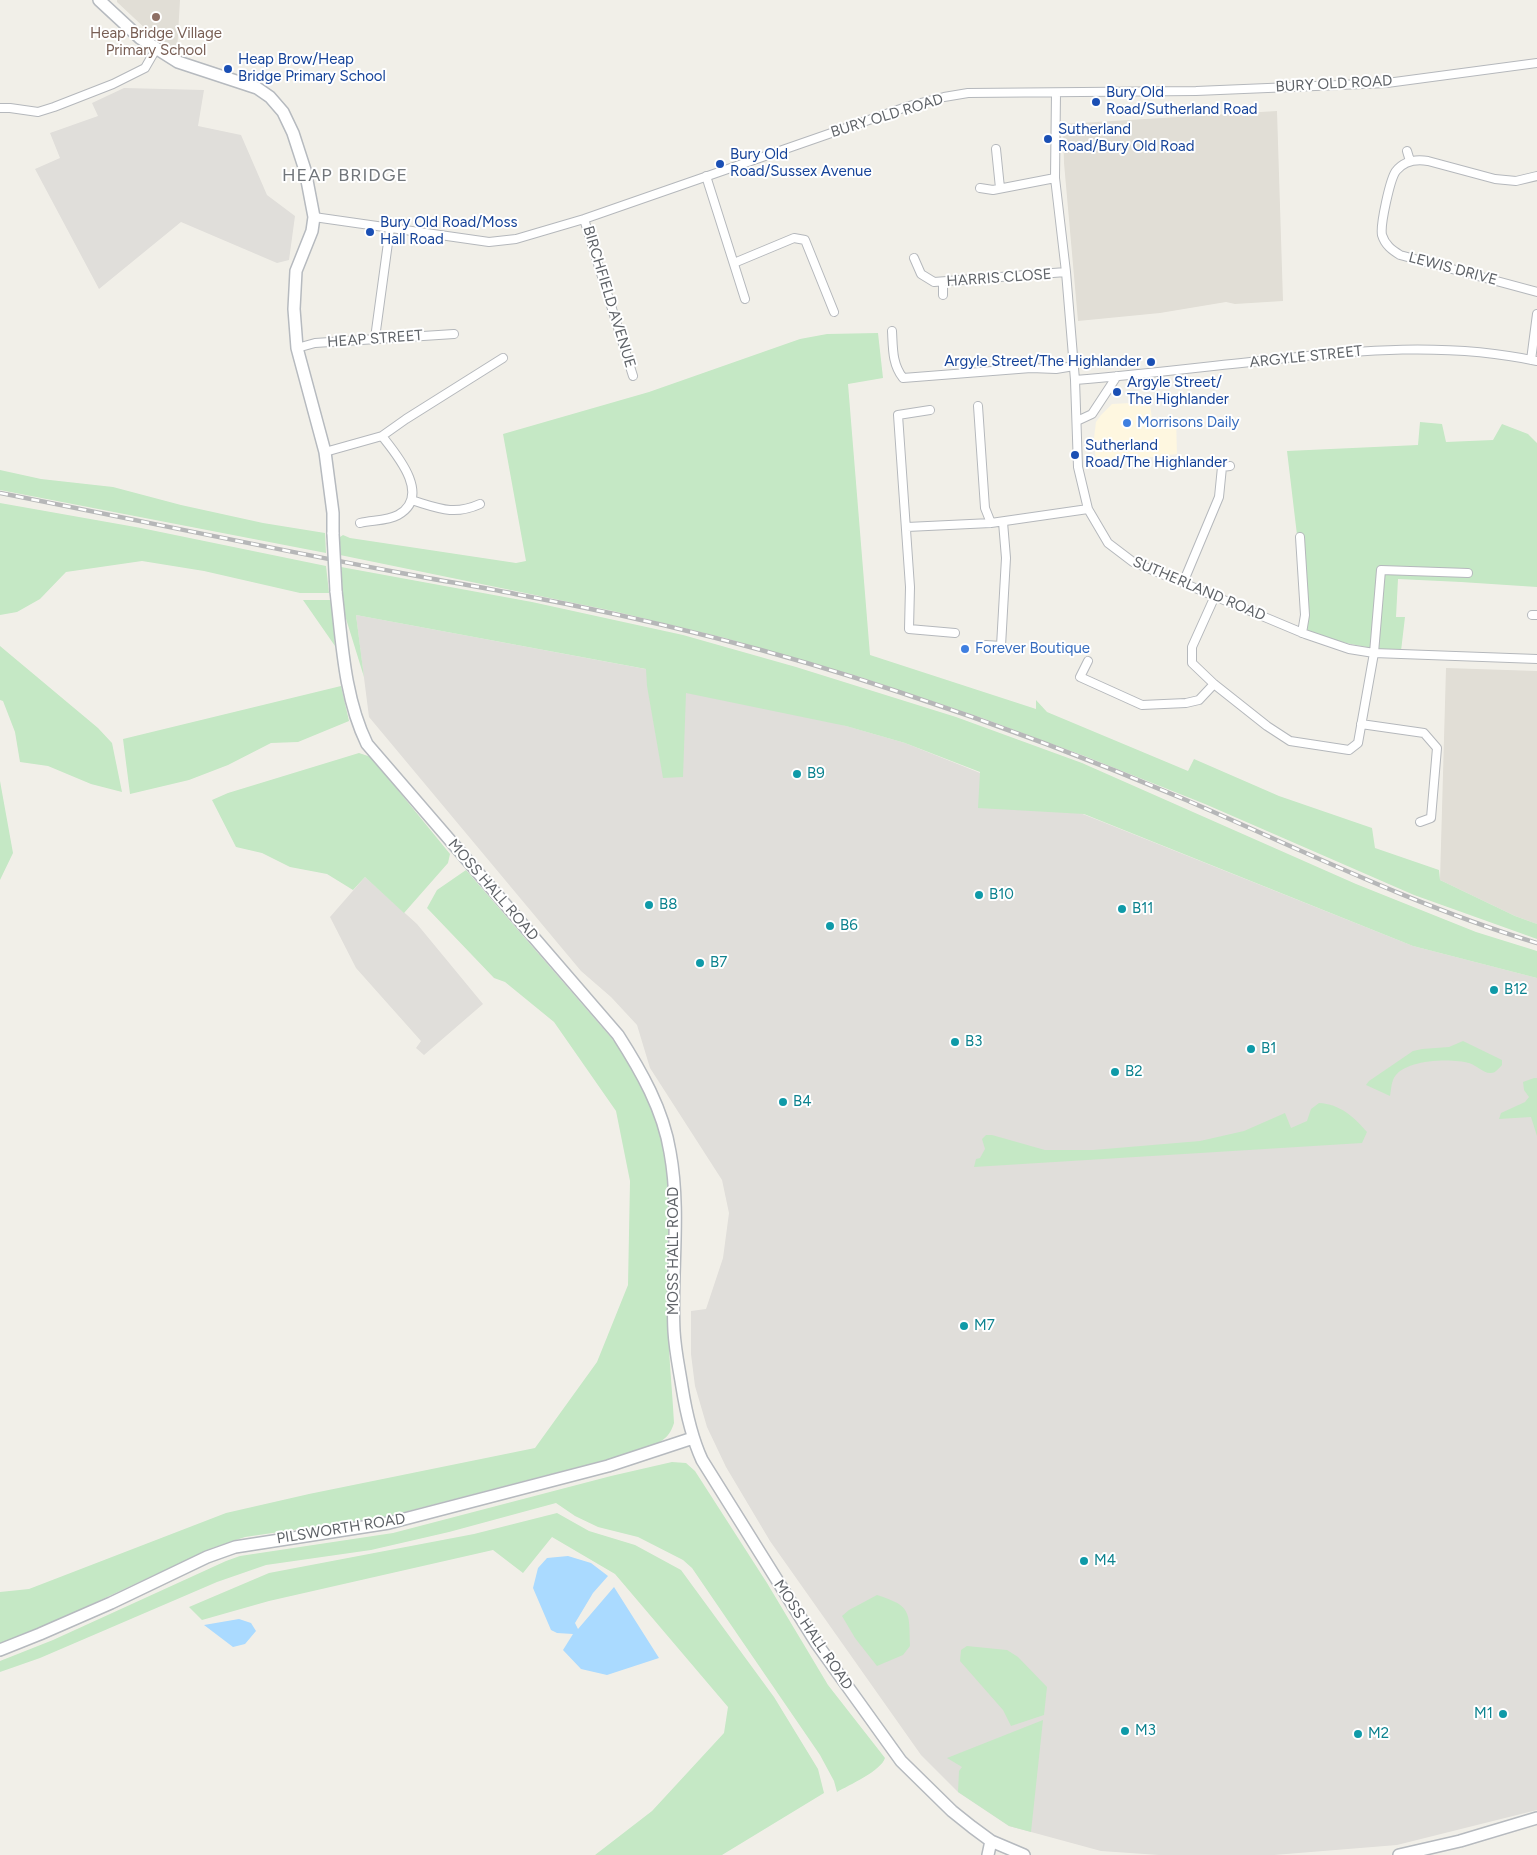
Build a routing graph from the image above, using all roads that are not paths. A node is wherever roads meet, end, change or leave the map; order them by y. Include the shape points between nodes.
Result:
1 (99, 0) edge
2 (156, 49) junction
3 (1537, 63) edge
4 (1056, 93) junction
5 (0, 108) edge
6 (996, 149) dead end
7 (1407, 152) dead end
8 (1410, 161) junction
9 (706, 176) junction
10 (1537, 176) edge
11 (1055, 178) junction
12 (980, 188) dead end
13 (1000, 188) junction
14 (314, 217) junction
15 (584, 219) junction
16 (390, 228) junction
17 (914, 258) dead end
18 (734, 263) junction
19 (1066, 272) junction
20 (943, 282) junction
21 (1537, 292) edge
22 (943, 295) dead end
23 (745, 299) dead end
24 (834, 312) dead end
25 (1537, 314) edge
26 (892, 331) dead end
27 (454, 334) dead end
28 (375, 338) junction
29 (296, 348) junction
30 (503, 358) dead end
31 (1534, 361) edge
32 (1074, 366) junction
33 (633, 376) dead end
34 (1117, 376) junction
35 (1075, 380) junction
36 (978, 406) dead end
37 (930, 410) dead end
38 (1077, 421) junction
39 (382, 436) junction
40 (325, 452) junction
41 (1230, 466) dead end
42 (411, 500) junction
43 (480, 504) dead end
44 (1088, 509) junction
45 (1003, 522) junction
46 (360, 523) dead end
47 (991, 523) junction
48 (907, 527) junction
49 (1300, 537) dead end
50 (1468, 573) dead end
51 (1183, 583) junction
52 (1215, 596) junction
53 (955, 632) dead end
54 (1302, 633) junction
55 (986, 645) dead end
56 (1374, 653) junction
57 (1537, 659) edge
58 (1088, 661) dead end
59 (1214, 684) junction
60 (1361, 724) junction
61 (1420, 822) dead end
62 (693, 1438) junction
63 (0, 1650) edge
64 (1537, 1818) edge
65 (991, 1841) junction
66 (1423, 1853) edge
67 (988, 1855) edge
68 (1024, 1855) edge
69 (1399, 1855) edge

1 - 2 street via 123,24
2 - 5 street via 145,68 54,108 38,112
2 - 14 street via 178,62 248,84 270,97 283,112 293,134 305,170
3 - 4 street, BURY OLD ROAD via 1387,82 1196,91
4 - 9 street, BURY OLD ROAD via 944,97
4 - 11 street, SUTHERLAND ROAD
6 - 13 street
7 - 8 street
8 - 10 street via 1428,161 1495,180
8 - 21 street, LEWIS DRIVE via 1394,174 1381,226 1387,246 1400,255
9 - 15 street, BURY OLD ROAD
9 - 18 street
11 - 13 street
11 - 19 street, SUTHERLAND ROAD
12 - 13 street
14 - 16 street, BURY OLD ROAD
14 - 29 street, MOSS HALL ROAD via 312,231 296,270
15 - 16 street, BURY OLD ROAD via 516,239 489,242
15 - 33 street, BIRCHFIELD AVENUE
16 - 28 street
17 - 20 street, HARRIS CLOSE via 921,274 934,282
18 - 23 street
18 - 24 street via 794,238 805,240
19 - 20 street, HARRIS CLOSE
19 - 32 street, SUTHERLAND ROAD
20 - 22 street
25 - 31 street
26 - 32 street via 894,360 903,378
27 - 28 street, HEAP STREET
28 - 29 street, HEAP STREET via 315,343
29 - 40 street, MOSS HALL ROAD
30 - 39 street
31 - 34 street, ARGYLE STREET via 1477,353 1398,349
32 - 35 street, SUTHERLAND ROAD
34 - 35 street, ARGYLE STREET
34 - 38 street via 1092,414
35 - 38 street, SUTHERLAND ROAD
36 - 47 street via 985,508
37 - 48 street via 898,415
38 - 44 street, SUTHERLAND ROAD via 1078,467
39 - 40 street
39 - 42 street via 403,463 412,487
40 - 62 street, MOSS HALL ROAD, bridge via 344,653 353,710 367,744 618,1035 651,1092 662,1121 670,1150 676,1213 674,1342
41 - 51 street via 1222,466 1219,497
42 - 43 street via 454,511
42 - 46 street via 399,515
44 - 45 street
44 - 51 street, SUTHERLAND ROAD via 1108,543 1133,562
45 - 47 street
45 - 55 street via 1006,558 1001,646
47 - 48 street
48 - 53 street via 909,629
49 - 54 street via 1305,615
50 - 56 street via 1381,570
51 - 52 street, SUTHERLAND ROAD
52 - 54 street, SUTHERLAND ROAD
52 - 59 street via 1192,646 1192,663
54 - 56 street, SUTHERLAND ROAD via 1349,649
56 - 57 street, SUTHERLAND ROAD
56 - 60 street
58 - 59 street via 1080,677 1142,705 1199,700
59 - 60 street via 1290,741 1348,750 1358,743
60 - 61 street via 1424,733 1437,748 1431,818
62 - 63 street, PILSWORTH ROAD via 608,1466 389,1523 235,1547
62 - 65 street, MOSS HALL ROAD via 708,1469 793,1608 895,1753 952,1812
64 - 66 street
65 - 67 street
65 - 68 street
66 - 69 street

